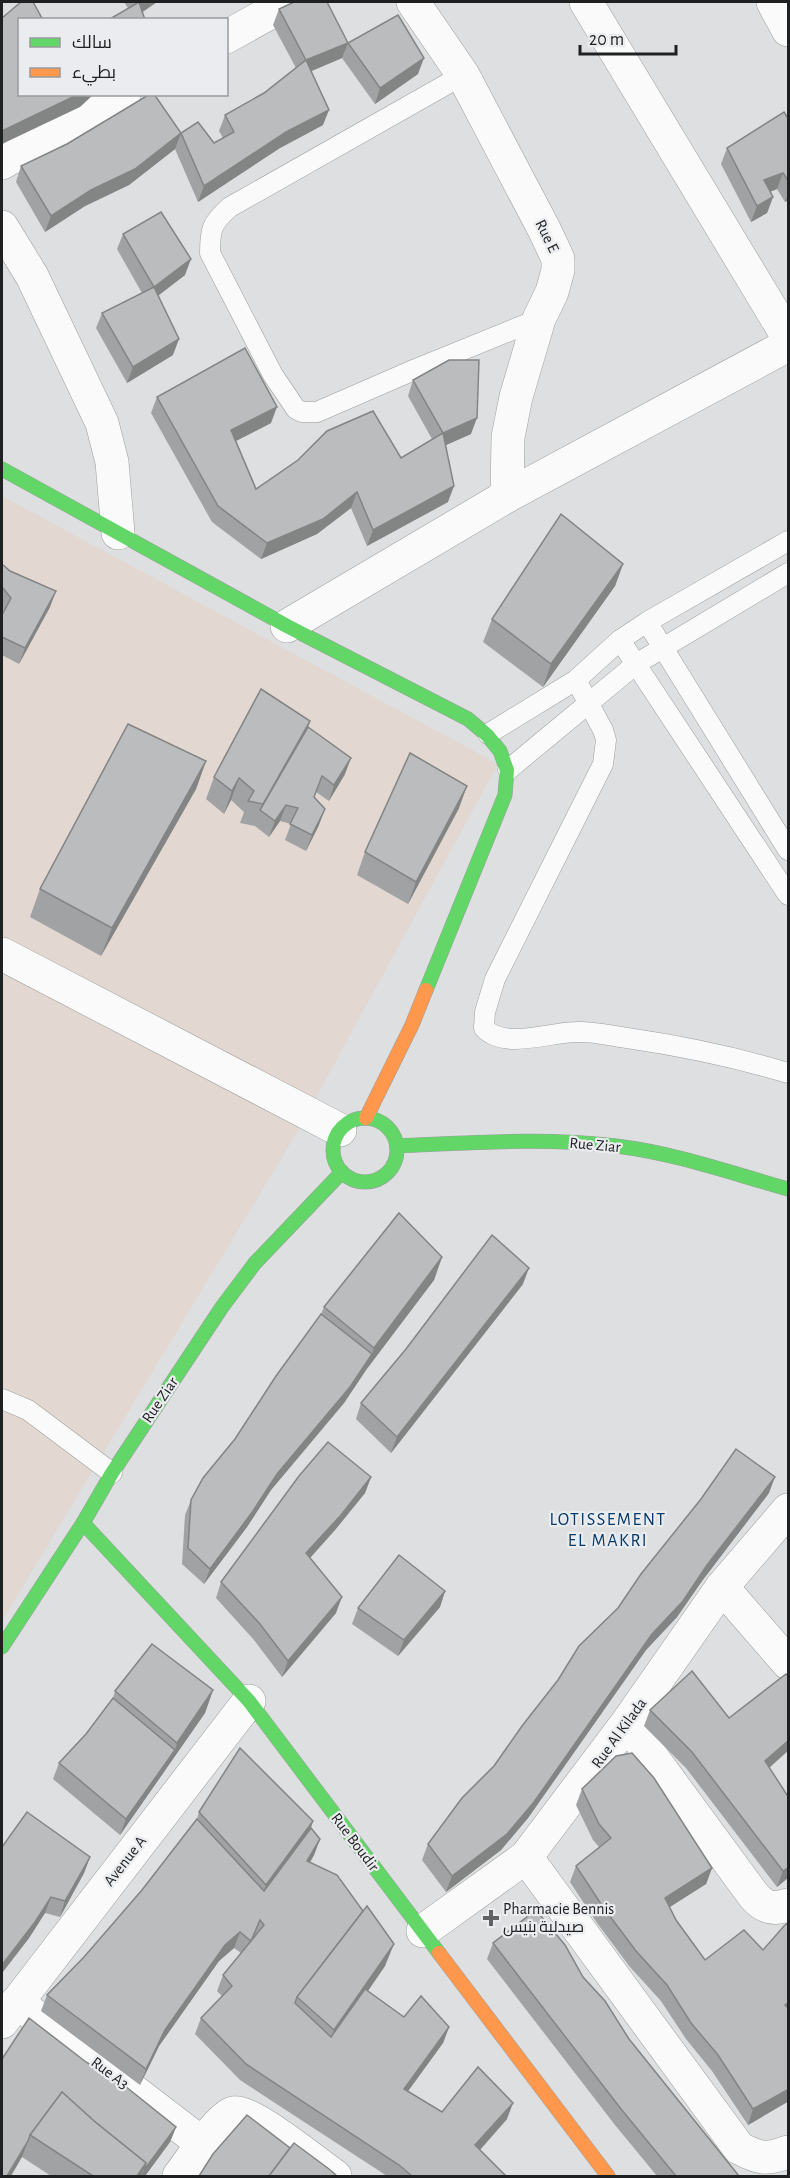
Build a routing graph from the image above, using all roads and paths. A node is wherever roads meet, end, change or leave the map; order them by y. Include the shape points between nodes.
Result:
1 (288, 2) edge
2 (413, 2) edge
3 (586, 2) edge
4 (773, 2) edge
5 (789, 30) edge
6 (228, 36) edge
7 (463, 75) junction
8 (120, 96) edge
9 (2, 163) edge
10 (2, 227) edge
11 (539, 319) junction
12 (789, 337) edge
13 (789, 345) edge
14 (2, 469) edge
15 (507, 496) junction
16 (118, 533) junction
17 (789, 542) edge
18 (789, 573) edge
19 (646, 622) junction
20 (287, 626) junction
21 (620, 640) junction
22 (661, 649) junction
23 (636, 664) junction
24 (576, 680) junction
25 (589, 704) junction
26 (697, 704) junction
27 (674, 719) junction
28 (488, 734) junction
29 (734, 762) junction
30 (508, 770) junction
31 (712, 777) junction
32 (771, 821) junction
33 (750, 834) junction
34 (789, 849) edge
35 (789, 895) edge
36 (2, 954) edge
37 (789, 1073) edge
38 (353, 1124) junction
39 (397, 1146) junction
40 (342, 1172) junction
41 (789, 1190) edge
42 (2, 1399) edge
43 (112, 1473) junction
44 (789, 1510) edge
45 (83, 1523) junction
46 (722, 1587) junction
47 (2, 1647) edge
48 (789, 1663) edge
49 (249, 1701) junction
50 (627, 1724) junction
51 (526, 1857) junction
52 (789, 1905) edge
53 (423, 1931) junction
54 (9, 2012) edge
55 (210, 2135) junction
56 (789, 2152) edge
57 (179, 2176) edge
58 (335, 2176) edge
59 (608, 2176) edge

1 - 6 street
2 - 7 street, Rue E
3 - 12 street
4 - 5 street
7 - 11 street, Rue E via 558,259 552,292
7 - 11 lane via 230,207 215,220 210,232 210,253 273,375 302,412 317,412
8 - 9 street
10 - 16 street via 32,276 102,423 112,462
11 - 15 street, Rue E via 510,427
13 - 15 street
14 - 16 street
15 - 20 street
16 - 20 street
17 - 19 lane
18 - 22 lane
19 - 21 lane
19 - 22 lane
20 - 28 street via 450,709
21 - 23 lane
21 - 24 lane
22 - 23 lane
22 - 26 lane
23 - 25 lane
23 - 27 lane
24 - 25 lane
24 - 28 lane
25 - 30 lane
25 - 37 lane via 606,740 603,764 495,979 484,1028 505,1039 578,1032 669,1044
26 - 27 lane
26 - 29 lane
27 - 31 lane
28 - 30 street via 506,759
29 - 31 lane
29 - 32 lane
30 - 38 street via 505,795 494,825 412,1025
31 - 33 lane
32 - 33 lane
32 - 34 lane
33 - 35 lane
36 - 38 street
38 - 39 street via 377,1120 387,1126
38 - 40 street via 334,1144 334,1159
39 - 40 street via 395,1162 379,1179 355,1180
39 - 41 street, Rue Ziar via 509,1140 616,1146
40 - 43 street, Rue Ziar via 255,1263 222,1306
42 - 43 lane via 28,1410
43 - 45 street, Rue Ziar
44 - 46 street, Rue Al Kilada
45 - 47 street, Rue Ziar
45 - 49 street, Rue Boudir
46 - 48 street
46 - 50 street, Rue Al Kilada
49 - 53 street, Rue Boudir
49 - 54 street, Avenue A
50 - 51 street, Rue Al Kilada
50 - 52 street via 754,1896 770,1908
51 - 53 street, Rue Al Kilada
51 - 56 street via 739,2148 761,2158
53 - 59 street, Rue Boudir
54 - 55 street, Rue A3
55 - 57 street
55 - 58 street via 234,2113 244,2114

